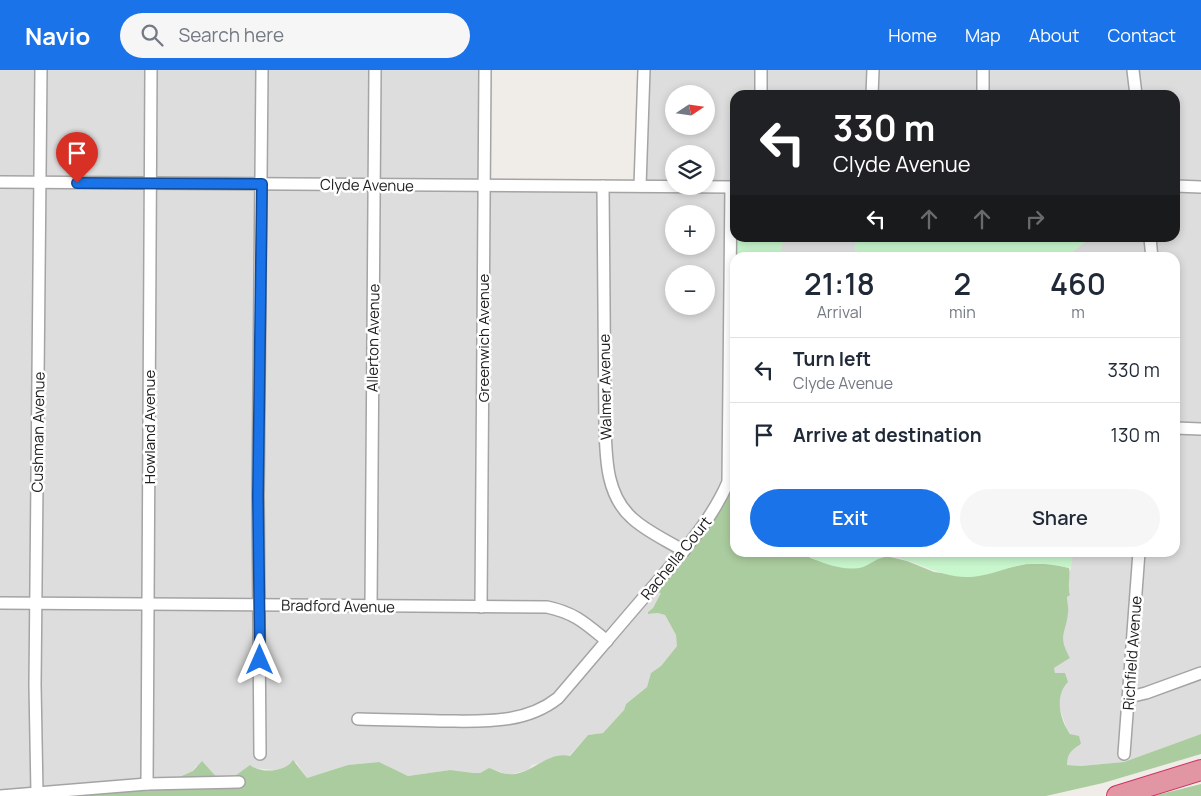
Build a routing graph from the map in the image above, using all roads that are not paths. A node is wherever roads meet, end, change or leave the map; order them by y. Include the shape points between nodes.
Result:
1 (41, 70) edge
2 (151, 70) edge
3 (262, 70) edge
4 (375, 70) edge
5 (485, 70) edge
6 (644, 70) edge
7 (761, 70) edge
8 (873, 70) edge
9 (983, 70) edge
10 (1133, 70) edge
11 (760, 90) edge
12 (872, 90) edge
13 (983, 90) edge
14 (1135, 90) edge
15 (0, 182) edge
16 (40, 183) junction
17 (151, 183) junction
18 (262, 184) junction
19 (375, 186) junction
20 (486, 186) junction
21 (604, 186) junction
22 (640, 186) junction
23 (1180, 186) edge
24 (730, 187) edge
25 (1201, 187) edge
26 (730, 364) edge
27 (1180, 428) edge
28 (1201, 429) edge
29 (684, 551) junction
30 (1139, 557) edge
31 (0, 603) edge
32 (36, 604) junction
33 (148, 604) junction
34 (260, 604) junction
35 (371, 606) junction
36 (481, 606) junction
37 (607, 641) junction
38 (1201, 673) edge
39 (1129, 697) junction
40 (358, 719) dead end
41 (260, 754) dead end
42 (1124, 754) dead end
43 (1201, 770) edge
44 (240, 782) dead end
45 (147, 784) junction
46 (37, 793) junction
47 (0, 796) edge
48 (1117, 796) edge

1 - 16 street, Cushman Avenue
2 - 17 street, Howland Avenue
3 - 18 street
4 - 19 street, Allerton Avenue
5 - 20 street, Greenwich Avenue
6 - 22 street
7 - 11 street
8 - 12 street
9 - 13 street
10 - 14 street
15 - 16 street, Clyde Avenue
16 - 17 street, Clyde Avenue
16 - 32 street, Cushman Avenue
17 - 18 street, Clyde Avenue
17 - 33 street, Howland Avenue
18 - 19 street, Clyde Avenue
18 - 34 street via 258,496
19 - 20 street, Clyde Avenue
19 - 35 street, Allerton Avenue
20 - 21 street, Clyde Avenue
20 - 36 street, Greenwich Avenue
21 - 22 street, Clyde Avenue
21 - 29 street, Walmer Avenue via 605,426 610,482 619,502 632,518
22 - 24 street, Clyde Avenue
23 - 25 street
26 - 29 street, Rachella Court via 728,482 718,506
27 - 28 street
29 - 37 street, Rachella Court
30 - 39 street, Richfield Avenue
31 - 32 street, Bradford Avenue
32 - 33 street, Bradford Avenue
32 - 46 street, Cushman Avenue
33 - 34 street, Bradford Avenue
33 - 45 street, Howland Avenue
34 - 35 street, Bradford Avenue
34 - 41 street
35 - 36 street, Bradford Avenue
36 - 37 street, Bradford Avenue via 547,607 567,612
37 - 40 street, Rachella Court via 558,698 533,713 483,722
38 - 39 street
39 - 42 street, Richfield Avenue
43 - 48 highway
44 - 45 street
45 - 46 street
46 - 47 street

